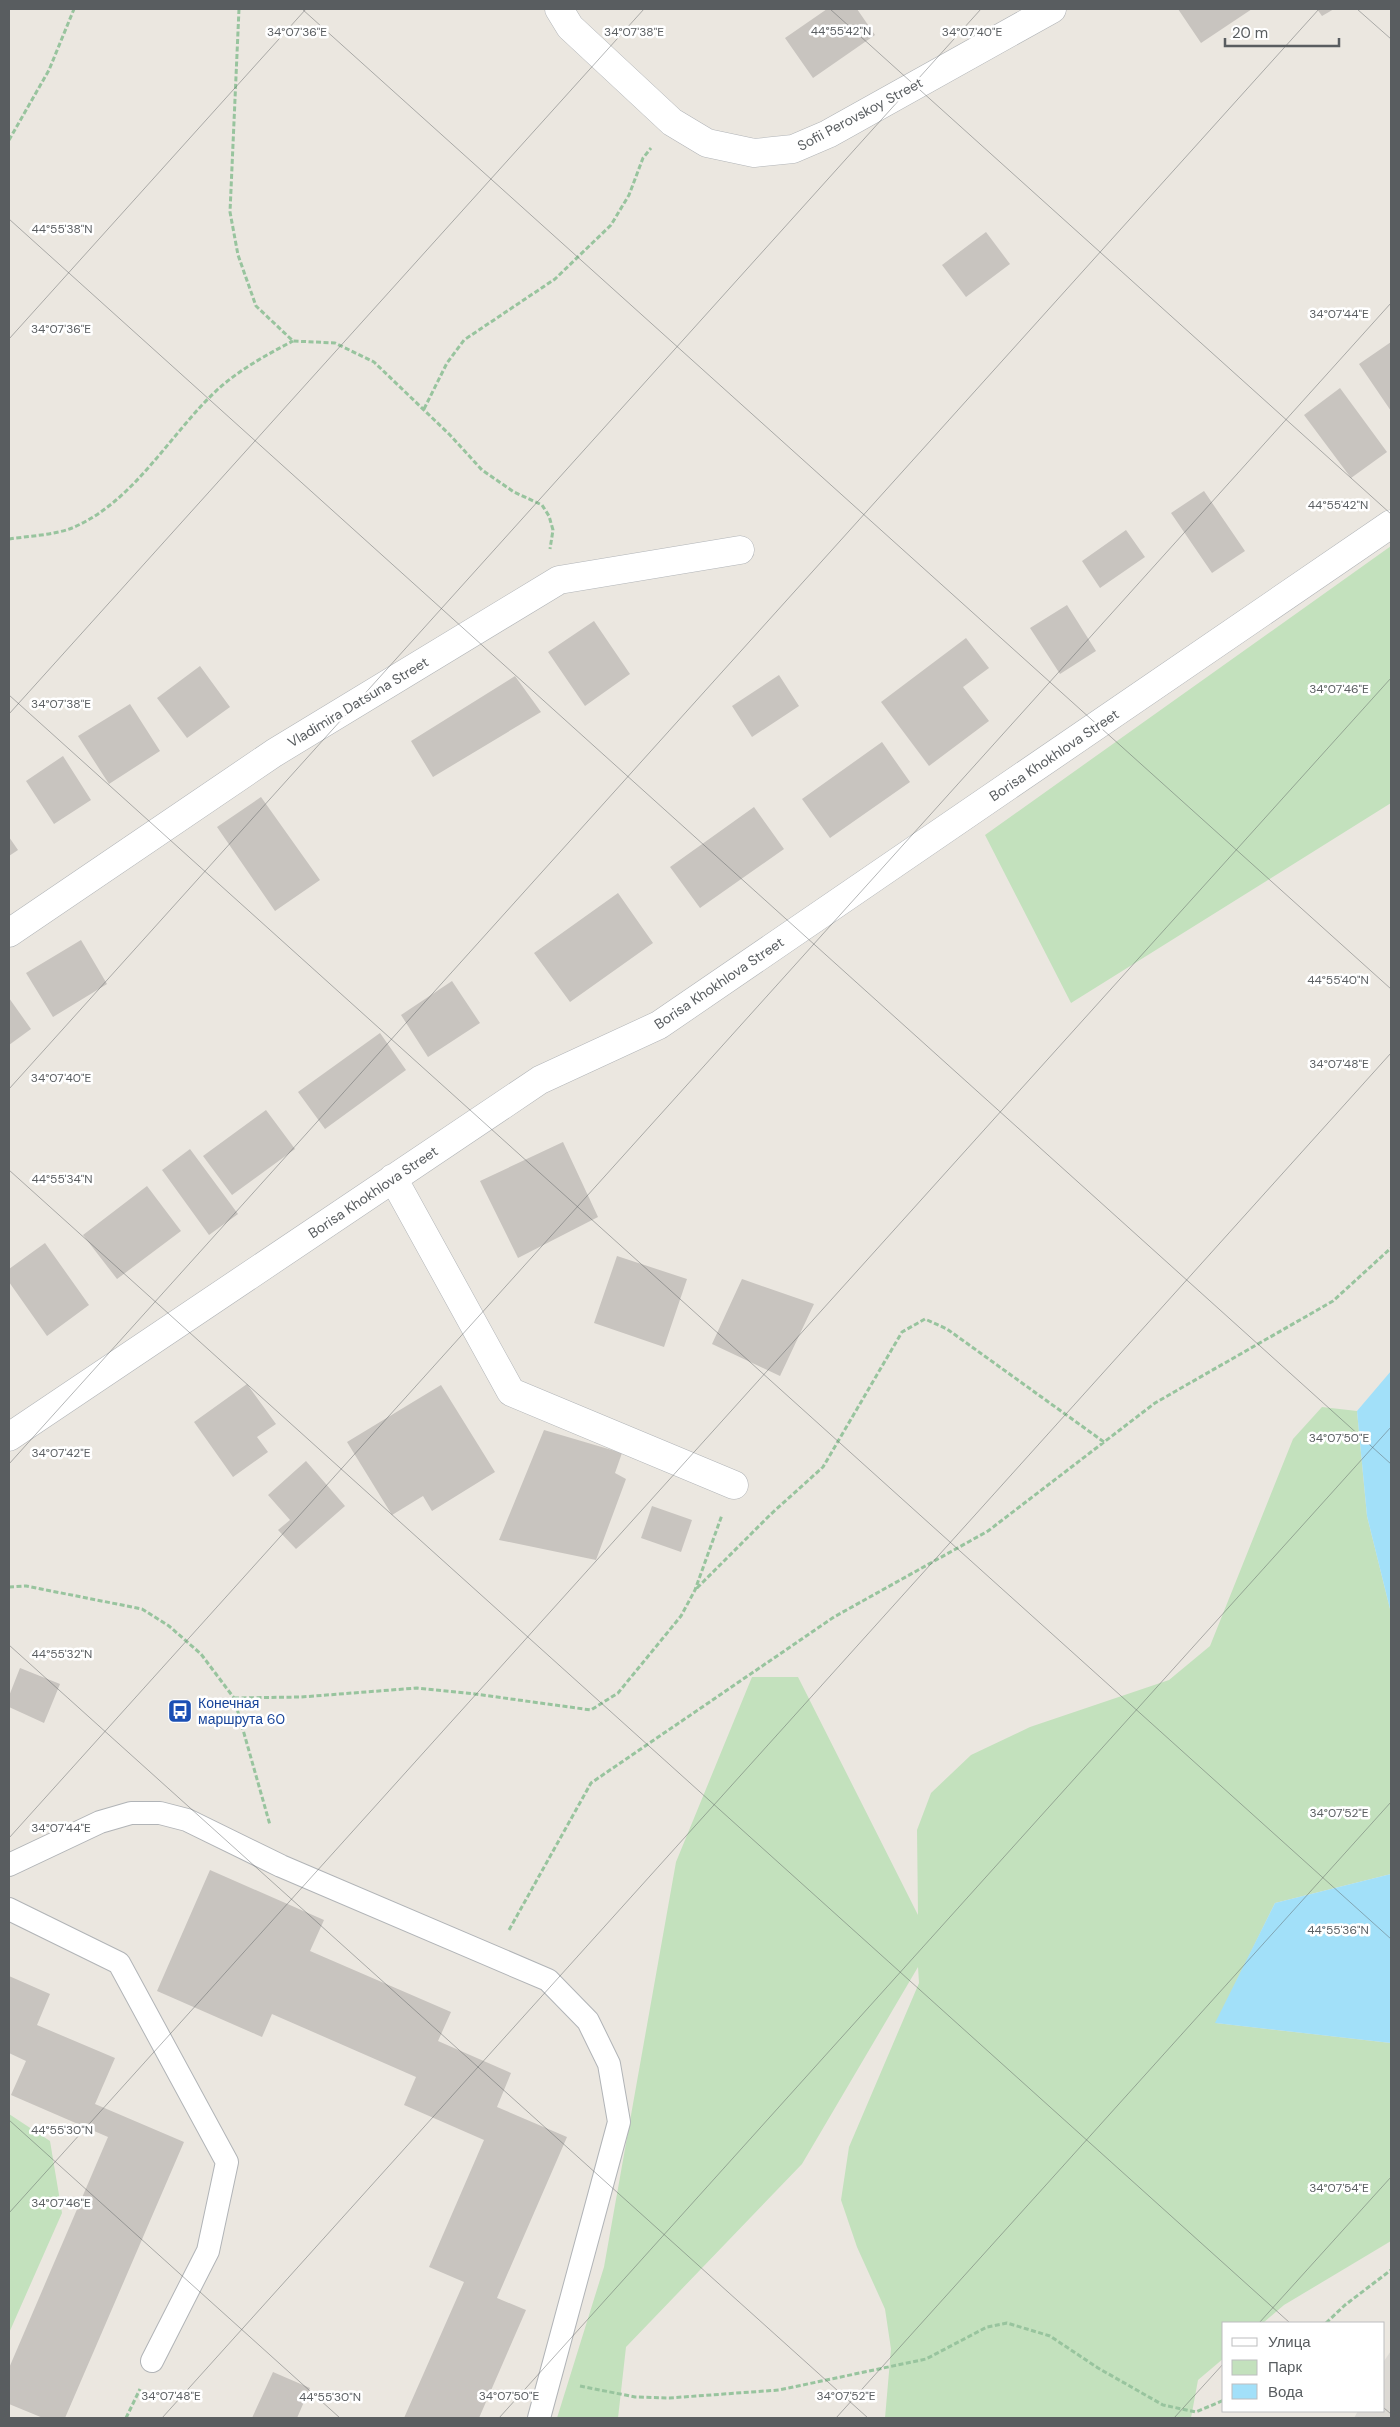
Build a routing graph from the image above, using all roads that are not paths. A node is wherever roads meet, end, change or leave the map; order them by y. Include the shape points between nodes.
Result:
1 (559, 9) edge
2 (1050, 10) edge
3 (1391, 524) edge
4 (740, 550) dead end
5 (9, 933) edge
6 (393, 1178) junction
7 (9, 1437) edge
8 (734, 1485) road end
9 (9, 1865) edge
10 (9, 1909) edge
11 (152, 2361) dead end
12 (539, 2418) edge

1 - 2 street, Sofii Perovskoy Street via 570,28 672,122 707,143 754,154 793,149 828,134
3 - 6 street, Borisa Khokhlova Street via 660,1025 540,1080
4 - 5 street, Vladimira Datsuna Street via 560,580 274,753
6 - 7 street, Borisa Khokhlova Street
6 - 8 street via 511,1392
9 - 12 lane via 100,1822 131,1813 160,1812 187,1820 281,1866 548,1980 588,2021 609,2064 619,2122
10 - 11 lane via 119,1963 227,2162 208,2251

